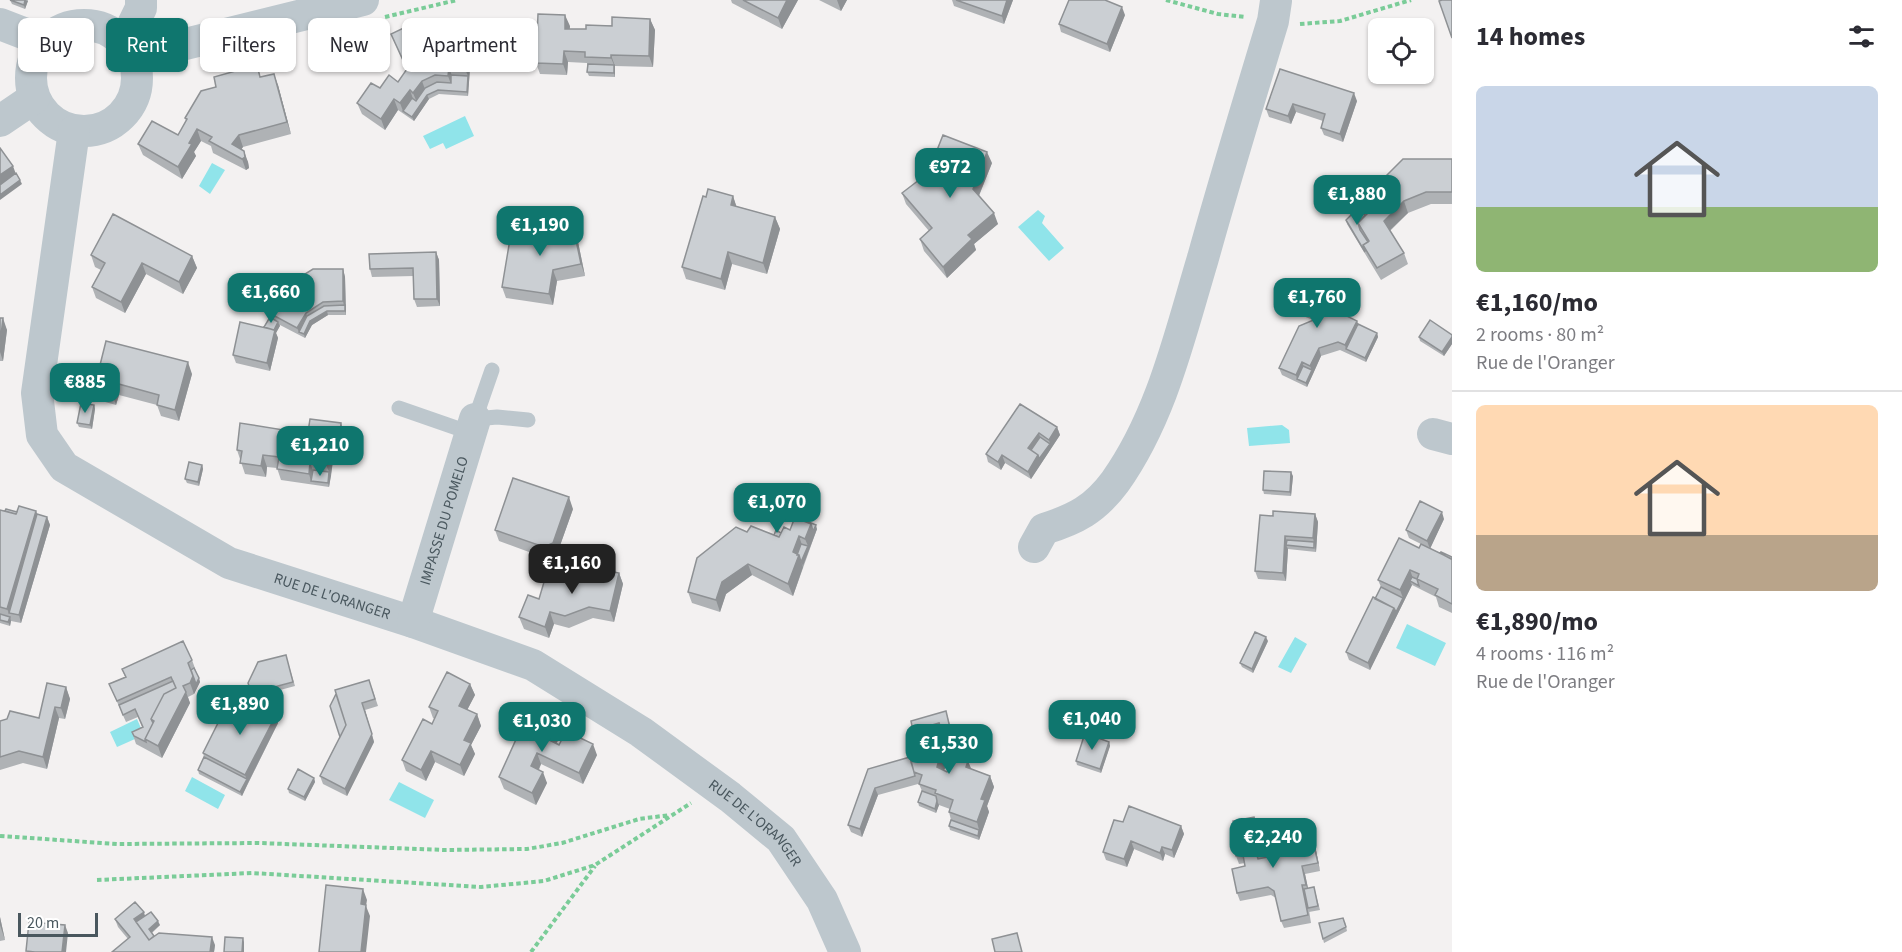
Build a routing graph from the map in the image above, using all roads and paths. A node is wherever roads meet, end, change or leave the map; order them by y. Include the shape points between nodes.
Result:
1 (87, 0) edge
2 (141, 0) edge
3 (363, 0) edge
4 (1271, 0) edge
5 (1294, 0) edge
6 (1276, 1) edge
7 (71, 18) edge
8 (138, 18) edge
9 (0, 24) edge
10 (18, 27) edge
11 (188, 37) edge
12 (31, 72) edge
13 (135, 72) edge
14 (34, 98) junction
15 (0, 121) edge
16 (74, 131) junction
17 (492, 370) dead end
18 (399, 408) dead end
19 (528, 420) dead end
20 (473, 426) junction
21 (1034, 547) dead end
22 (413, 622) junction
23 (718, 788) junction
24 (670, 815) junction
25 (0, 836) edge
26 (595, 865) junction
27 (97, 880) dead end
28 (531, 952) edge
29 (845, 952) edge

1 - 7 street
2 - 8 street
3 - 11 street
4 - 6 street
5 - 6 street
6 - 21 street via 1167,378 1137,447 1114,483 1090,508 1072,520 1044,529
9 - 10 street
12 - 14 street
13 - 16 street via 134,98 124,114 110,125
14 - 15 street
14 - 16 street via 43,113
16 - 22 street, RUE DE L'ORANGER via 37,393 42,435 64,467 229,563
17 - 20 lane
18 - 20 lane
19 - 20 lane via 497,417
20 - 22 street, IMPASSE DU POMELO
22 - 23 street, RUE DE L'ORANGER via 533,665 641,732
23 - 24 path
23 - 29 street, RUE DE L'ORANGER via 781,838 822,900
24 - 25 path via 639,819 562,843 527,849 117,844
24 - 26 path
26 - 27 path via 544,881 481,887 252,873
26 - 28 path

